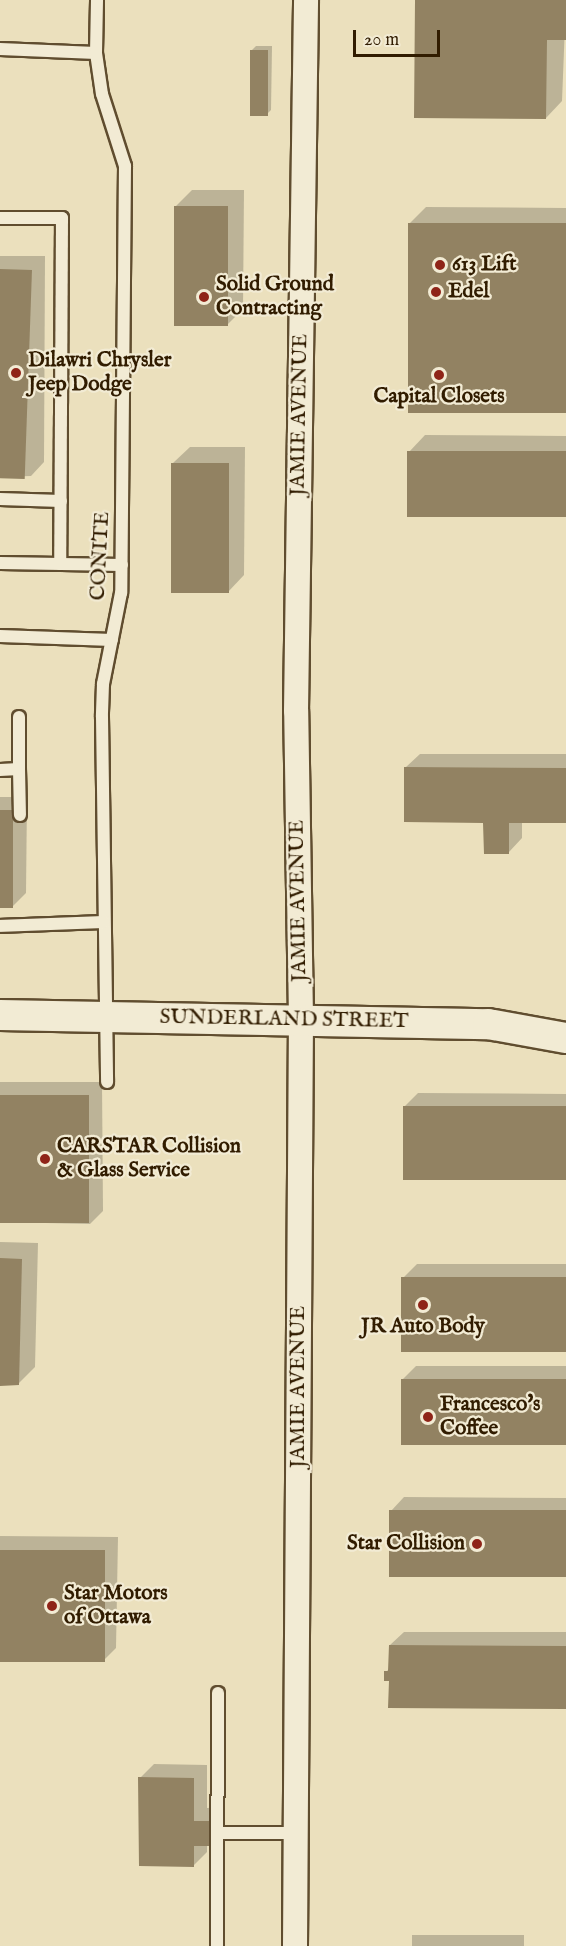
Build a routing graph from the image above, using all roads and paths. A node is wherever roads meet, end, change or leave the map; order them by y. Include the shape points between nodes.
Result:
1 (96, 0) edge
2 (306, 0) edge
3 (0, 49) edge
4 (96, 53) junction
5 (0, 218) edge
6 (0, 499) edge
7 (61, 501) junction
8 (0, 563) edge
9 (60, 564) junction
10 (122, 565) junction
11 (0, 636) edge
12 (112, 640) junction
13 (19, 717) dead end
14 (19, 769) junction
15 (0, 770) edge
16 (20, 815) dead end
17 (104, 922) junction
18 (0, 926) edge
19 (0, 1015) edge
20 (105, 1017) junction
21 (301, 1018) junction
22 (566, 1038) edge
23 (107, 1082) dead end
24 (218, 1693) dead end
25 (217, 1833) junction
26 (296, 1833) junction
27 (217, 1946) edge
28 (295, 1946) edge

1 - 4 lane, CONITE
2 - 21 street, JAMIE AVENUE via 296,711
3 - 4 lane
4 - 10 lane, CONITE via 113,132 125,166
5 - 7 lane via 62,218
6 - 7 lane
7 - 9 lane
8 - 9 lane
9 - 10 lane
10 - 12 lane, CONITE via 122,593
11 - 12 lane
12 - 17 lane, CONITE via 103,684 102,717
13 - 14 lane
14 - 15 lane
14 - 16 lane
17 - 18 lane
17 - 20 lane, CONITE
19 - 20 street, SUNDERLAND STREET
20 - 21 street, SUNDERLAND STREET
20 - 23 lane, CONITE
21 - 22 street, SUNDERLAND STREET via 488,1024
21 - 26 street, JAMIE AVENUE
24 - 25 lane
25 - 26 lane
25 - 27 lane
26 - 28 street, JAMIE AVENUE

